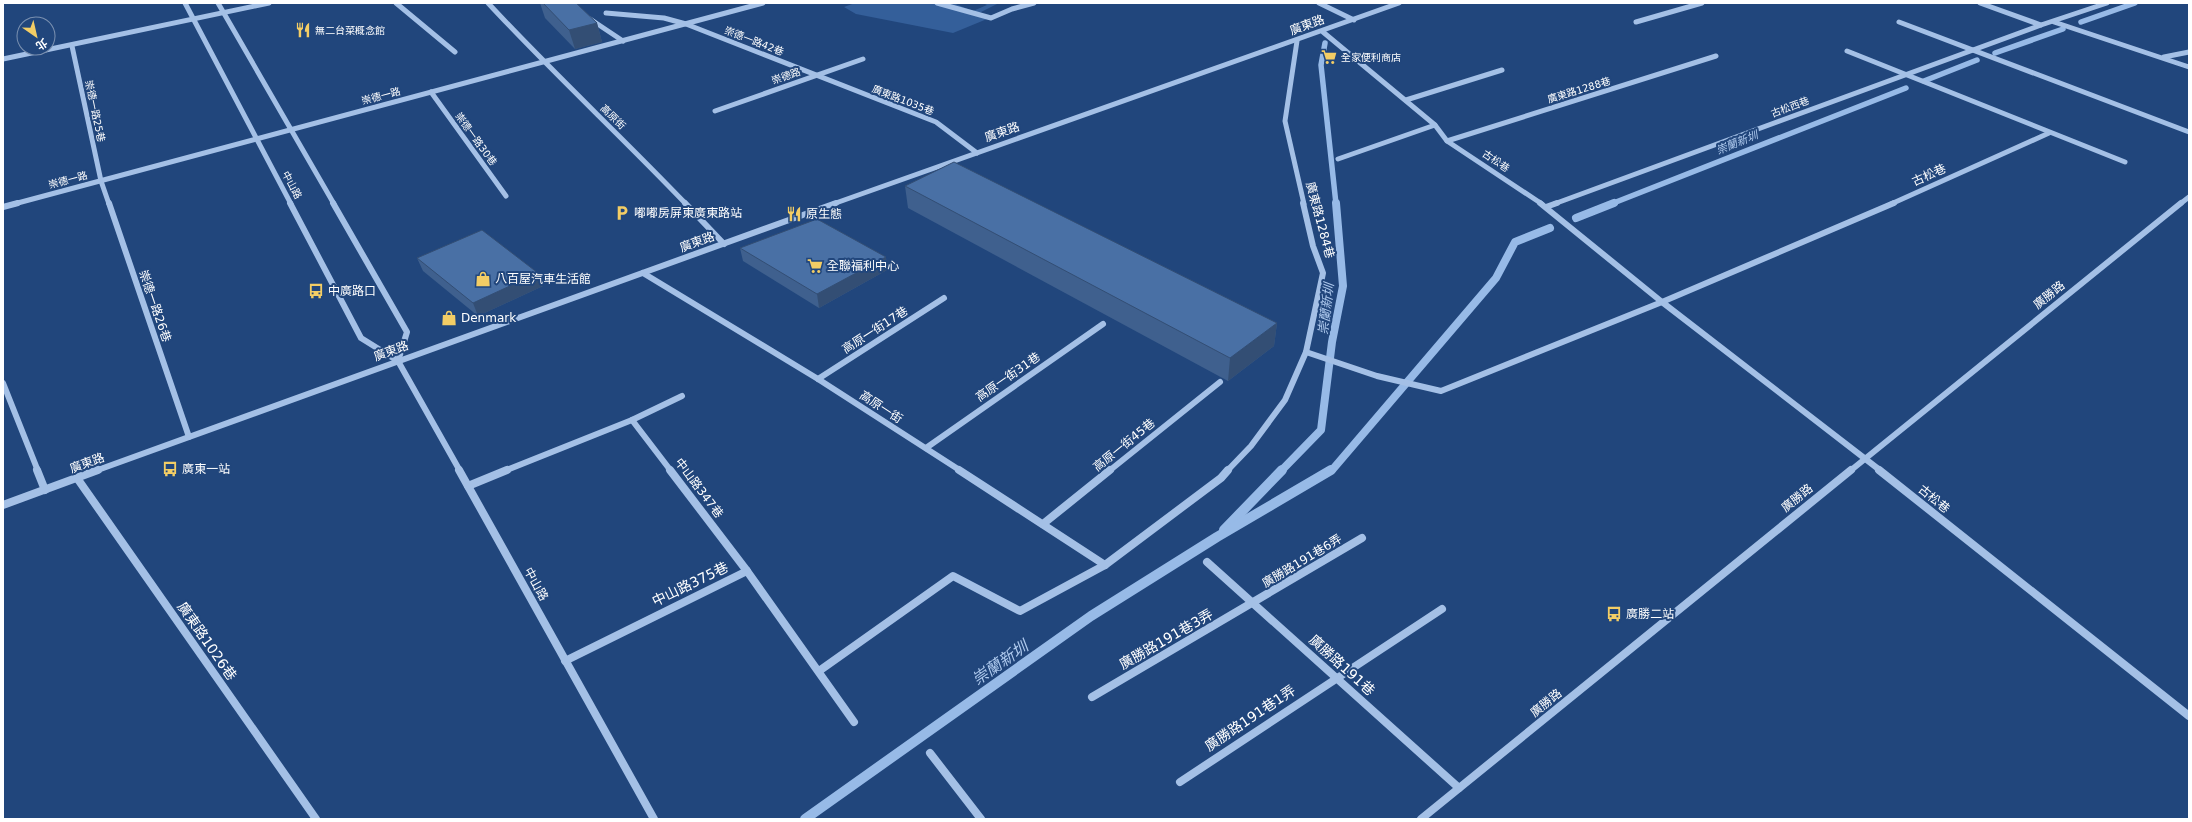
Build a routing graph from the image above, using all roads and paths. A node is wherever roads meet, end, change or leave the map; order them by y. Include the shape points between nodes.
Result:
1 (185, 3) edge
2 (218, 3) edge
3 (269, 3) edge
4 (396, 3) edge
5 (488, 3) edge
6 (763, 3) edge
7 (937, 3) edge
8 (1034, 3) edge
9 (1319, 3) edge
10 (1399, 3) edge
11 (1702, 3) edge
12 (1980, 3) edge
13 (2106, 3) edge
14 (223, 12) junction
15 (606, 13) dead end
16 (584, 16) edge
17 (194, 20) junction
18 (1354, 20) junction
19 (1636, 22) dead end
20 (1899, 22) dead end
21 (2054, 22) junction
22 (686, 24) junction
23 (2041, 24) junction
24 (1323, 32) junction
25 (623, 41) junction
26 (1297, 41) junction
27 (72, 46) junction
28 (1847, 51) dead end
29 (1973, 51) junction
30 (455, 52) dead end
31 (2189, 52) edge
32 (1716, 56) dead end
33 (2162, 58) junction
34 (3, 59) edge
35 (863, 59) dead end
36 (543, 62) junction
37 (2189, 66) edge
38 (1502, 70) dead end
39 (1905, 74) junction
40 (816, 75) junction
41 (431, 92) junction
42 (1406, 100) junction
43 (714, 110) dead end
44 (1435, 125) junction
45 (291, 130) junction
46 (2189, 132) edge
47 (2049, 133) junction
48 (256, 139) junction
49 (1447, 141) junction
50 (977, 153) junction
51 (1338, 158) dead end
52 (2125, 162) dead end
53 (101, 181) junction
54 (506, 196) dead end
55 (2189, 197) edge
56 (3, 207) edge
57 (1546, 208) junction
58 (724, 244) junction
59 (643, 273) junction
60 (944, 298) dead end
61 (1662, 302) junction
62 (1103, 324) dead end
63 (1306, 352) junction
64 (398, 361) junction
65 (818, 380) junction
66 (1220, 382) edge
67 (3, 383) edge
68 (682, 396) dead end
69 (6, 401) edge
70 (632, 420) junction
71 (189, 437) junction
72 (926, 448) junction
73 (1866, 459) junction
74 (77, 478) junction
75 (468, 486) junction
76 (45, 490) junction
77 (3, 505) edge
78 (1042, 524) junction
79 (1362, 538) dead end
80 (1207, 562) dead end
81 (1105, 565) junction
82 (747, 571) junction
83 (1253, 604) junction
84 (1442, 609) dead end
85 (564, 661) junction
86 (819, 671) junction
87 (1336, 678) junction
88 (1092, 698) dead end
89 (2189, 716) edge
90 (854, 722) dead end
91 (930, 753) dead end
92 (1180, 782) dead end
93 (1459, 788) junction
94 (316, 819) edge
95 (654, 819) edge
96 (981, 819) edge
97 (1421, 819) edge

1 - 17 street, 中山路
2 - 14 street
3 - 14 street
4 - 30 street
5 - 36 street, 高原街
6 - 22 street, 崇德一路
7 - 8 street via 991,18
9 - 18 street
10 - 18 street, 廣東路
11 - 19 street
12 - 23 street, 古松西巷
13 - 21 street, 古松西巷
14 - 17 street
14 - 45 street
15 - 22 street, 崇德一路42巷 via 664,18
16 - 25 street
17 - 27 street
17 - 48 street, 中山路
18 - 24 street, 廣東路
20 - 29 street
21 - 23 street, 古松西巷
21 - 33 street
22 - 25 street, 崇德一路
22 - 40 street, 崇德一路42巷
23 - 29 street, 古松西巷
24 - 26 street, 廣東路
24 - 42 street, 古松巷
25 - 36 street, 崇德一路
26 - 50 street, 廣東路
26 - 63 street, 廣東路1284巷 via 1285,121 1313,246 1323,273
27 - 34 street
27 - 53 street, 崇德一路25巷
28 - 39 street
29 - 39 street, 古松西巷
29 - 46 street
31 - 33 street
32 - 49 street, 廣東路1288巷
33 - 37 street
35 - 40 street, 崇德路
36 - 41 street, 崇德一路
36 - 58 street, 高原街 via 631,147
38 - 42 street
39 - 47 street
39 - 57 street, 古松西巷
40 - 43 street, 崇德路
40 - 50 street, 廣東路1035巷 via 936,122
41 - 45 street, 崇德一路
41 - 54 street, 崇德一路30巷
42 - 44 street, 古松巷
44 - 49 street, 古松巷
44 - 51 street
45 - 48 street, 崇德一路
45 - 64 street via 407,332
47 - 52 street
47 - 61 street, 古松巷 via 1894,203
48 - 53 street, 崇德一路
48 - 64 street, 中山路 via 361,338
49 - 57 street, 古松巷
50 - 58 street, 廣東路
53 - 56 street, 崇德一路
53 - 71 street, 崇德一路26巷
55 - 73 street, 廣勝路
57 - 61 street, 古松巷
58 - 59 street, 廣東路
59 - 64 street, 廣東路
59 - 65 street, 高原一街
60 - 65 street, 高原一街17巷
61 - 63 street, 古松巷 via 1441,391 1349,368
61 - 73 street, 古松巷
62 - 72 street, 高原一街31巷
63 - 81 street, 廣東路1284巷 via 1285,400 1246,451 1221,478
64 - 71 street, 廣東路
64 - 75 street, 中山路
65 - 72 street, 高原一街
66 - 78 street, 高原一街45巷
67 - 69 street
68 - 70 street
69 - 76 street
70 - 75 street
70 - 82 street, 中山路347巷
71 - 74 street, 廣東路
72 - 78 street, 高原一街
73 - 89 street, 古松巷
73 - 93 street, 廣勝路
74 - 76 street, 廣東路
74 - 94 street, 廣東路1026巷
75 - 85 street, 中山路
76 - 77 street, 廣東路
78 - 81 street, 高原一街
79 - 83 street, 廣勝路191巷6弄
80 - 83 street, 廣勝路191巷
81 - 86 street, 廣東路1284巷 via 1020,611 953,576
82 - 85 street, 中山路375巷
82 - 86 street, 中山路375巷
83 - 87 street, 廣勝路191巷
83 - 88 street, 廣勝路191巷3弄
84 - 87 street, 廣勝路191巷1弄
85 - 95 street, 中山路
86 - 90 street, 中山路375巷
87 - 92 street, 廣勝路191巷1弄
87 - 93 street, 廣勝路191巷
91 - 96 street
93 - 97 street, 廣勝路

